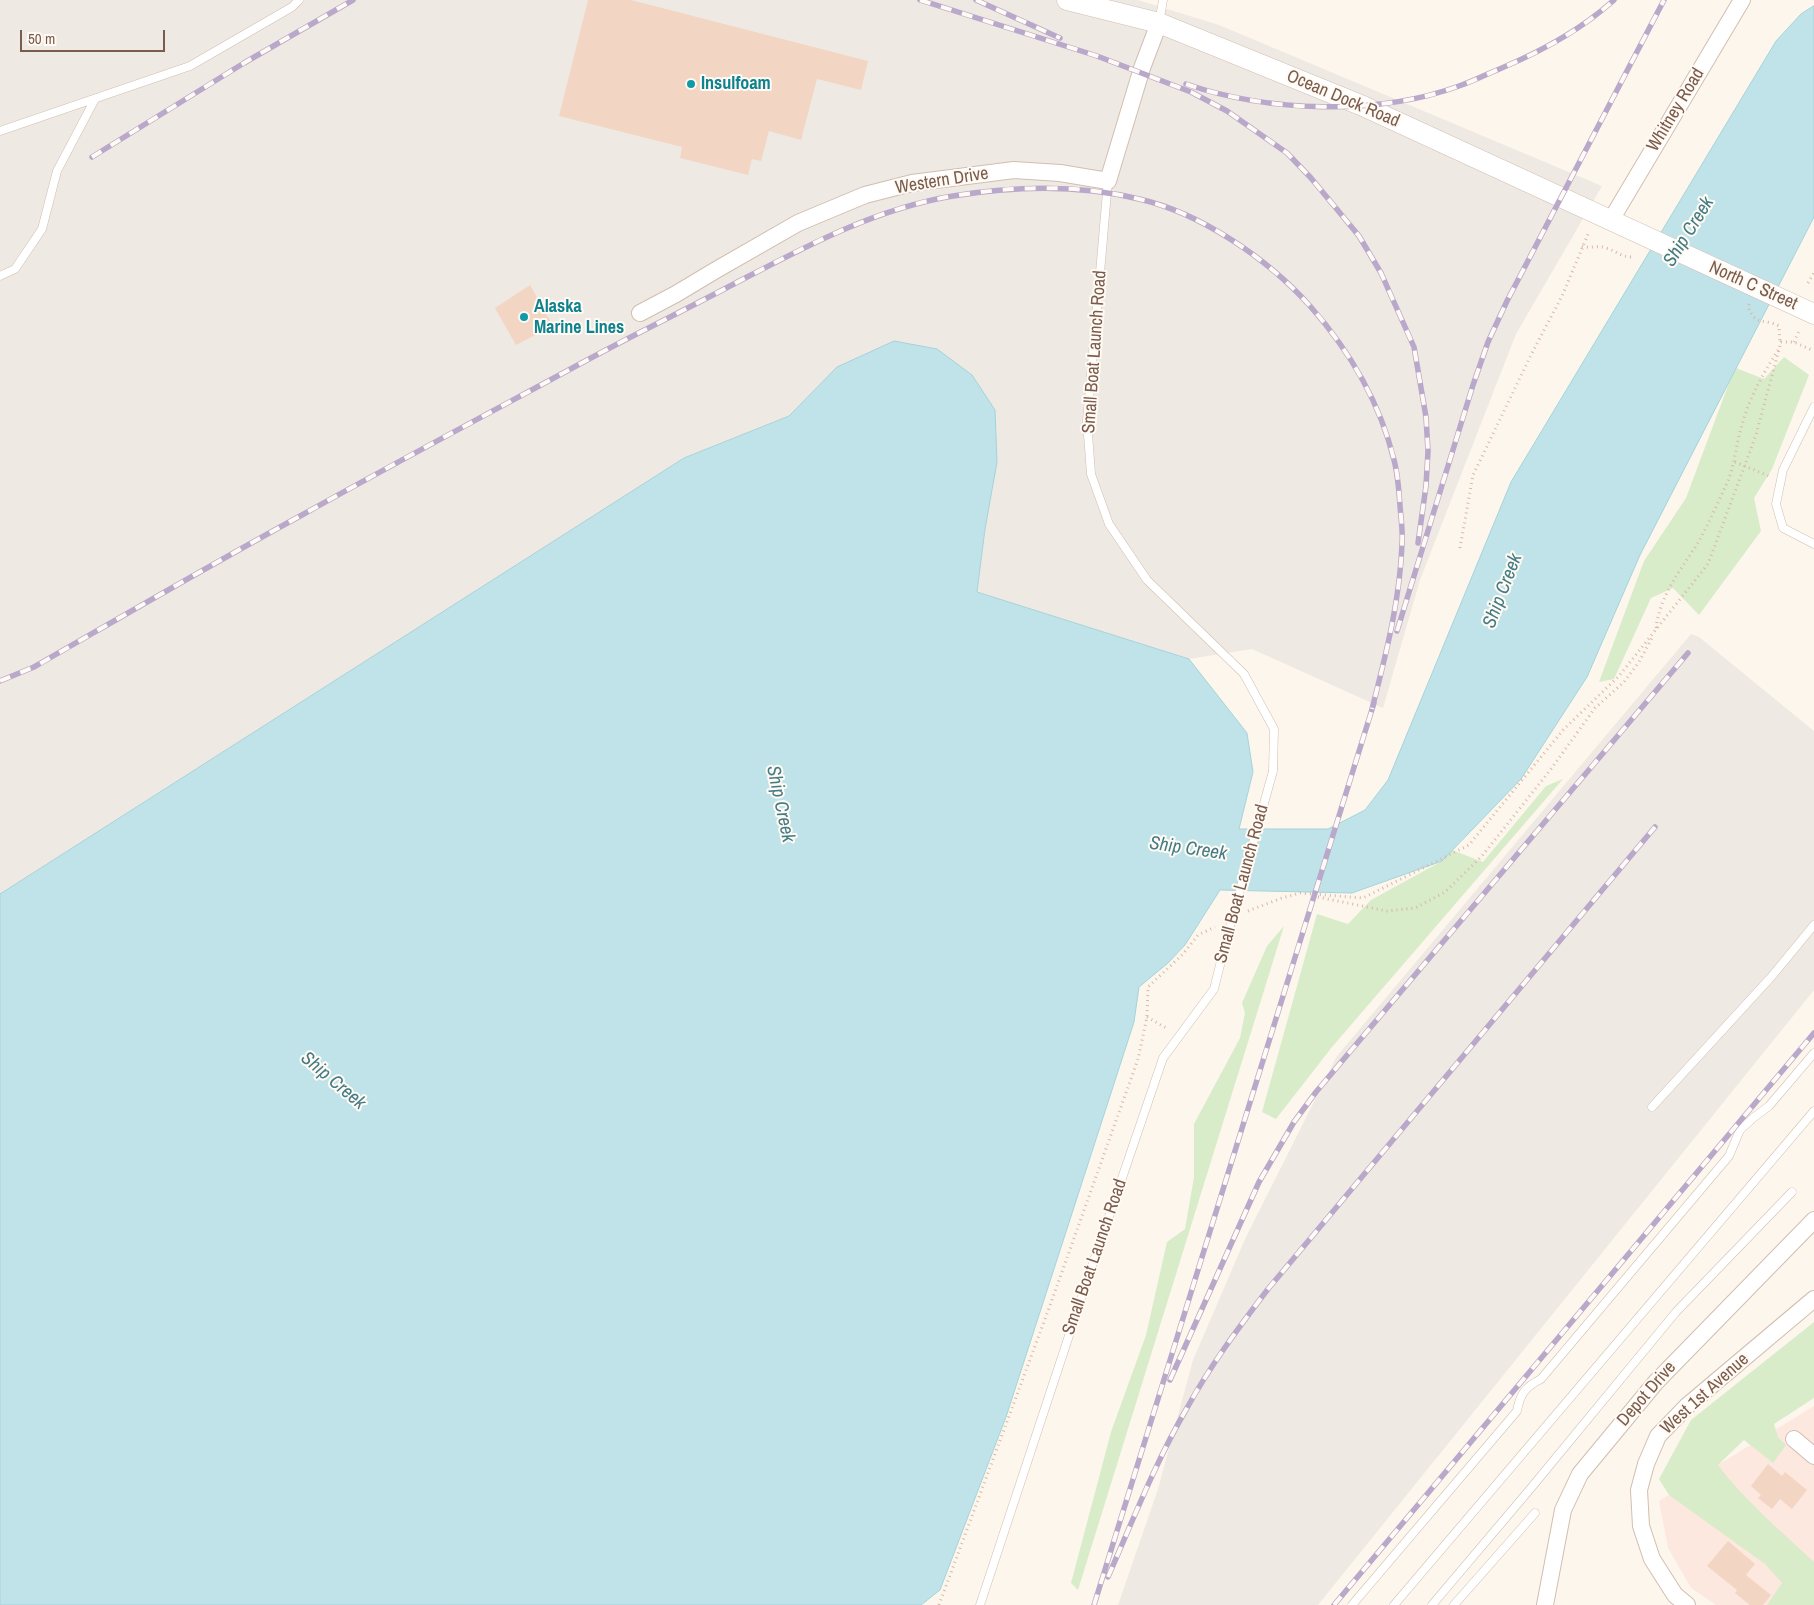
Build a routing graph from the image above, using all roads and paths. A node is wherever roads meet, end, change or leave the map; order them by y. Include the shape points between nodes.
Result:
1 (299, 0) edge
2 (1068, 0) edge
3 (1163, 0) edge
4 (1742, 0) edge
5 (1159, 23) junction
6 (95, 98) junction
7 (0, 131) edge
8 (1108, 180) junction
9 (1611, 220) junction
10 (1597, 235) dead end
11 (1582, 246) junction
12 (1632, 257) dead end
13 (1814, 273) edge
14 (0, 276) edge
15 (1811, 288) dead end
16 (640, 313) dead end
17 (1814, 314) edge
18 (1769, 324) dead end
19 (1781, 342) junction
20 (1814, 351) edge
21 (1814, 407) edge
22 (1735, 462) junction
23 (1745, 466) junction
24 (1781, 482) junction
25 (1814, 544) edge
26 (1460, 548) dead end
27 (1300, 893) junction
28 (1243, 914) dead end
29 (1814, 925) edge
30 (1216, 927) dead end
31 (1147, 1017) junction
32 (1180, 1036) junction
33 (1814, 1053) edge
34 (1652, 1107) dead end
35 (1814, 1111) edge
36 (1792, 1192) dead end
37 (1814, 1220) edge
38 (1814, 1299) edge
39 (1794, 1439) dead end
40 (1814, 1456) edge
41 (1535, 1513) dead end
42 (1681, 1600) edge
43 (939, 1605) edge
44 (980, 1605) edge
45 (1352, 1605) edge
46 (1394, 1605) edge
47 (1432, 1605) edge
48 (1454, 1605) edge
49 (1545, 1605) edge

1 - 6 lane via 190,66
2 - 5 street, Ocean Dock Road
3 - 5 lane
4 - 9 street, Whitney Road
5 - 8 street
5 - 9 street, Ocean Dock Road via 1363,106
6 - 7 lane
6 - 14 lane via 57,171 42,229 15,269
8 - 16 street, Western Drive via 1014,170 912,183 865,195 798,223
8 - 32 lane, Small Boat Launch Road, bridge via 1087,421 1091,474 1109,524 1147,580 1244,674 1274,729 1273,771 1214,989
9 - 17 street, North C Street
10 - 11 path via 1588,232
11 - 12 path via 1599,246 1623,257
11 - 26 path via 1562,296 1473,475
13 - 15 path via 1808,283
18 - 19 path via 1779,326
19 - 20 path via 1794,342
19 - 22 path via 1750,402 1741,426
19 - 23 path
21 - 24 lane
22 - 23 path
22 - 27 path via 1697,544 1667,592 1656,631 1639,662 1624,682 1595,708 1482,856 1445,892 1415,908 1387,911
23 - 24 path
23 - 27 path via 1708,564 1619,676 1563,730 1469,845 1363,898
24 - 25 lane via 1776,504 1782,528
27 - 28 path
29 - 34 lane via 1772,976
30 - 31 path via 1198,935 1184,954 1148,988
31 - 32 path
31 - 43 path via 1138,1059
32 - 44 lane, Small Boat Launch Road via 1163,1058
33 - 45 lane via 1769,1106 1740,1130 1729,1156 1541,1379 1531,1384 1520,1397 1517,1411
35 - 46 lane
36 - 47 lane via 1676,1312
37 - 49 street, Depot Drive via 1656,1382 1580,1474 1563,1510
38 - 42 street, West 1st Avenue via 1687,1406 1658,1436 1639,1490 1641,1526 1652,1559
39 - 40 street
41 - 48 lane

